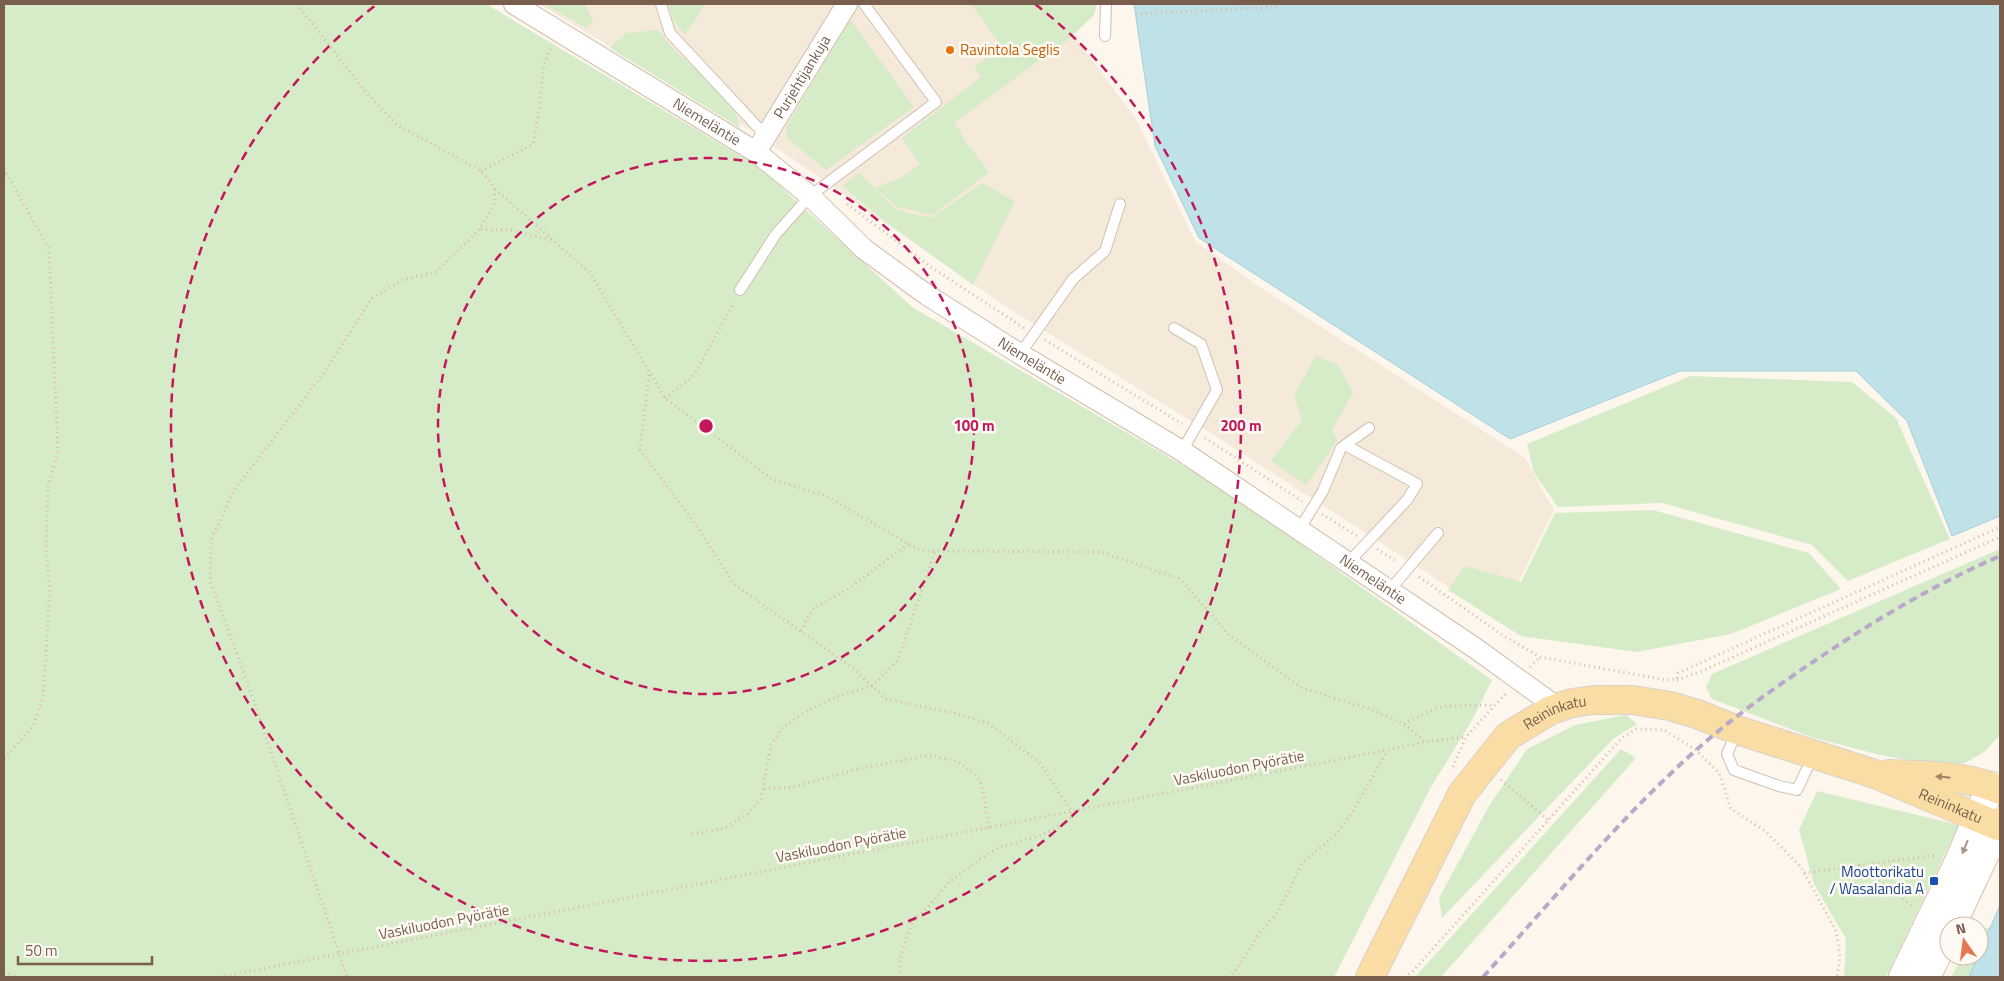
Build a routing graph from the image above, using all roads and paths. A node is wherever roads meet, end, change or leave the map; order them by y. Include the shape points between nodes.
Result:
1 (297, 4) edge
2 (514, 4) edge
3 (661, 4) edge
4 (847, 4) edge
5 (864, 4) edge
6 (1106, 4) edge
7 (1279, 7) dead end
8 (1136, 14) dead end
9 (559, 30) junction
10 (1105, 36) dead end
11 (761, 144) junction
12 (4, 169) edge
13 (481, 171) junction
14 (494, 188) junction
15 (816, 191) junction
16 (1120, 204) dead end
17 (480, 229) junction
18 (552, 241) junction
19 (740, 290) joint
20 (1174, 328) dead end
21 (1034, 334) junction
22 (1020, 354) junction
23 (650, 375) junction
24 (665, 398) junction
25 (1369, 428) dead end
26 (1194, 431) junction
27 (1346, 445) junction
28 (1182, 451) junction
29 (1313, 508) junction
30 (2000, 527) edge
31 (1299, 530) junction
32 (1438, 533) dead end
33 (2000, 537) edge
34 (1367, 542) junction
35 (908, 544) junction
36 (934, 551) junction
37 (1348, 563) junction
38 (1408, 569) junction
39 (1389, 591) junction
40 (801, 631) junction
41 (1677, 679) junction
42 (872, 686) junction
43 (1496, 705) dead end
44 (1558, 708) junction
45 (1667, 718) junction
46 (1404, 724) junction
47 (1737, 730) junction
48 (1466, 738) dead end
49 (1424, 742) junction
50 (1387, 750) junction
51 (1813, 756) junction
52 (4, 758) edge
53 (1484, 766) junction
54 (1875, 774) junction
55 (1997, 781) edge
56 (764, 789) junction
57 (1072, 812) junction
58 (1548, 820) junction
59 (1992, 822) edge
60 (989, 828) junction
61 (692, 834) dead end
62 (1961, 857) junction
63 (1858, 864) junction
64 (1804, 873) junction
65 (1919, 902) dead end
66 (1955, 916) edge
67 (1939, 950) edge
68 (338, 954) junction
69 (4, 972) edge
70 (17, 977) edge
71 (220, 977) edge
72 (347, 977) edge
73 (900, 977) edge
74 (1228, 977) edge
75 (1370, 977) edge
76 (1404, 977) edge
77 (1837, 977) edge
78 (1903, 977) edge
79 (1926, 977) edge

1 - 13 path via 396,124
2 - 9 street, Niemeläntie
3 - 11 lane via 670,33
4 - 11 street, Purjehtijankuja
5 - 15 lane via 936,102
6 - 10 lane
7 - 8 path
9 - 11 street, Niemeläntie
9 - 13 path via 544,64 533,144
11 - 15 street, Niemeläntie
12 - 52 path via 49,249 58,452 48,486 46,548 50,589 43,698 33,726
13 - 14 path
14 - 17 path via 495,203
14 - 18 path
15 - 19 lane via 776,234
15 - 21 path
15 - 22 street, Niemeläntie via 864,249 927,295
16 - 21 lane via 1105,251 1073,279
17 - 18 path via 511,230
17 - 68 path via 436,272 404,279 372,298 324,373 234,490 211,540 210,581 247,681
18 - 23 path via 590,274
19 - 24 path via 696,370 689,380
20 - 26 lane via 1201,344 1217,390
21 - 22 lane
21 - 26 path
22 - 28 street, Niemeläntie
23 - 24 path
23 - 40 path via 640,450 735,584
24 - 35 path via 772,479 826,496
25 - 27 lane
26 - 28 lane
26 - 29 path
27 - 29 lane via 1341,448
27 - 34 lane via 1417,484
28 - 31 street, Niemeläntie
29 - 31 lane
29 - 34 path
30 - 41 path via 1678,673
31 - 37 street, Niemeläntie
32 - 38 lane
33 - 41 path via 1702,671
34 - 37 lane
34 - 38 path
35 - 36 path via 920,551
35 - 40 path via 850,588 812,609
36 - 42 path via 898,660
36 - 46 path via 1101,552 1180,578 1229,635 1302,688 1373,710
37 - 39 street, Niemeläntie
38 - 39 lane
38 - 41 path via 1540,657 1666,680
39 - 44 street, Niemeläntie
40 - 42 path via 853,668
41 - 45 path
42 - 56 path via 838,696 808,710 782,728 771,745
42 - 57 path via 886,699 988,723 1040,762
43 - 46 path via 1445,706
44 - 45 main road, Reininkatu via 1594,700 1633,700
44 - 53 main road, Reininkatu via 1508,736
45 - 47 main road, Reininkatu via 1697,714
45 - 58 path via 1636,729 1621,739
45 - 64 path via 1719,773 1731,809 1765,831
46 - 49 path
47 - 51 main road, Reininkatu
47 - 51 lane via 1727,754 1734,770 1779,786 1797,790
48 - 49 path, Vaskiluodon Pyörätie
49 - 50 path, Vaskiluodon Pyörätie
50 - 57 path, Vaskiluodon Pyörätie
50 - 74 path via 1365,792 1337,834 1303,862 1278,912
51 - 54 main road, Reininkatu
53 - 58 path
53 - 75 main road, Reininkatu via 1462,794
55 -> 54 main road, Reininkatu
54 - 59 main road, Reininkatu
55 - 59 main road
56 - 60 path via 793,787 862,768 931,755 959,762 976,775 982,786
56 - 61 path via 761,799 748,814 725,828
57 - 60 path, Vaskiluodon Pyörätie
57 - 73 path via 1068,821 1042,835 1000,847 948,883 912,922 900,958
58 - 76 path via 1412,972
59 -> 62 main road
59 - 66 main road
60 - 68 path, Vaskiluodon Pyörätie
62 - 63 path via 1953,853
62 - 78 main road
63 - 64 path
63 - 65 path via 1914,908
64 - 77 path via 1836,932 1840,956
67 - 79 main road
68 - 71 path, Vaskiluodon Pyörätie
68 - 72 path
69 - 70 path

